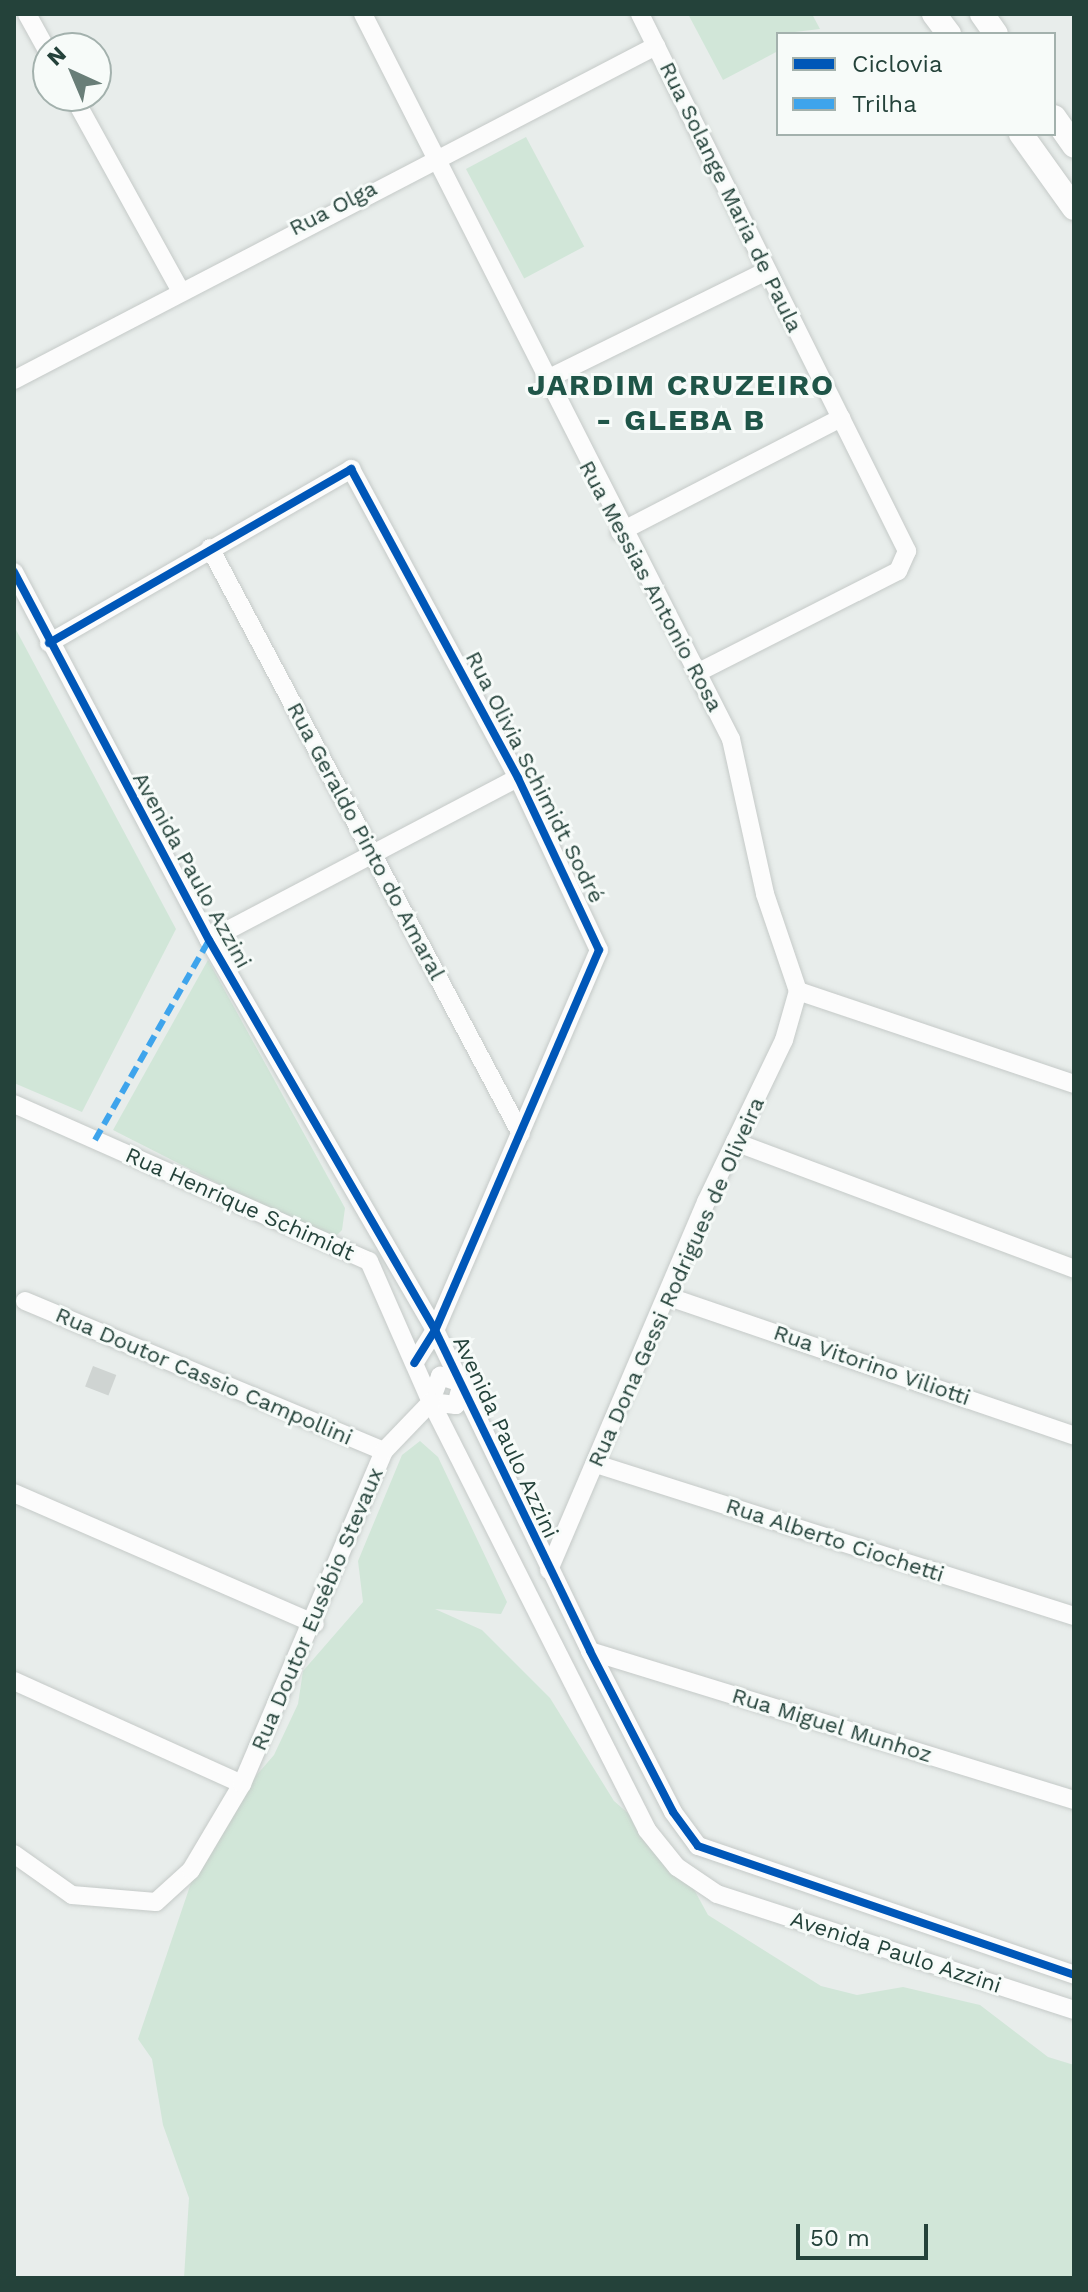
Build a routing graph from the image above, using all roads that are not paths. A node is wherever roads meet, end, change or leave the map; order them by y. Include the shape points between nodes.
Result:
1 (27, 14) edge
2 (363, 14) edge
3 (640, 14) edge
4 (934, 14) edge
5 (982, 14) edge
6 (37, 32) edge
7 (948, 32) edge
8 (995, 32) edge
9 (656, 46) junction
10 (82, 112) edge
11 (1056, 120) edge
12 (1022, 136) edge
13 (1074, 146) edge
14 (438, 154) junction
15 (1074, 208) edge
16 (767, 271) junction
17 (179, 288) junction
18 (14, 380) edge
19 (545, 380) junction
20 (841, 418) junction
21 (620, 532) junction
22 (210, 548) junction
23 (14, 572) edge
24 (49, 643) junction
25 (697, 673) junction
26 (518, 778) junction
27 (373, 853) junction
28 (209, 940) junction
29 (798, 991) junction
30 (1074, 1084) edge
31 (14, 1104) edge
32 (521, 1134) junction
33 (735, 1142) junction
34 (374, 1234) junction
35 (391, 1254) junction
36 (369, 1261) junction
37 (1074, 1269) edge
38 (669, 1297) junction
39 (25, 1301) dead end
40 (435, 1330) junction
41 (414, 1363) junction
42 (462, 1383) junction
43 (431, 1402) junction
44 (1074, 1436) edge
45 (384, 1451) junction
46 (596, 1464) junction
47 (14, 1493) edge
48 (549, 1570) junction
49 (1074, 1616) edge
50 (315, 1624) junction
51 (590, 1651) junction
52 (14, 1681) edge
53 (242, 1784) junction
54 (1074, 1800) edge
55 (14, 1854) edge
56 (1074, 1975) edge
57 (1074, 2010) edge

1 - 6 street
2 - 14 street, Rua Messias Antonio Rosa
3 - 9 street, Rua Solange Maria de Paula
4 - 7 main road
5 - 8 main road
9 - 14 street, Rua Olga
9 - 16 street, Rua Solange Maria de Paula
10 - 17 street
11 - 13 main road
12 - 15 main road
14 - 17 street, Rua Olga
14 - 19 street, Rua Messias Antonio Rosa
16 - 19 street
16 - 20 street, Rua Solange Maria de Paula
17 - 18 street, Rua Olga
19 - 21 street, Rua Messias Antonio Rosa
20 - 21 street
20 - 25 street, Rua Solange Maria de Paula via 907,551 898,571
21 - 25 street, Rua Messias Antonio Rosa
22 - 24 street
22 - 26 street, Rua Olivia Schimidt Sodré via 351,469
22 - 27 street, Rua Geraldo Pinto do Amaral
23 - 24 street, Avenida Paulo Azzini
24 - 28 street, Avenida Paulo Azzini
25 - 29 street, Rua Messias Antonio Rosa via 731,739 765,894
26 - 27 street
26 - 32 street, Rua Olivia Schimidt Sodré via 599,950
27 - 28 street
27 - 32 street, Rua Geraldo Pinto do Amaral
28 - 34 street, Avenida Paulo Azzini
29 - 30 street
29 - 33 street, Rua Dona Gessi Rodrigues de Oliveira via 784,1040
31 - 36 street, Rua Henrique Schimidt
32 - 40 street, Rua Olivia Schimidt Sodré
33 - 37 street
33 - 38 street, Rua Dona Gessi Rodrigues de Oliveira
34 - 35 street, Avenida Paulo Azzini
34 - 36 street
35 - 36 street
35 - 40 street, Avenida Paulo Azzini
36 - 41 street, Rua Henrique Schimidt
38 - 44 street, Rua Vitorino Viliotti
38 - 46 street, Rua Dona Gessi Rodrigues de Oliveira
39 - 45 street, Rua Doutor Cassio Campollini
40 - 41 street, Rua Olivia Schimidt Sodré
40 - 42 street, Avenida Paulo Azzini
41 - 43 street, Rua Henrique Schimidt
42 - 43 street via 456,1405
42 - 48 street, Avenida Paulo Azzini
43 - 45 street, Rua Doutor Eusébio Stevaux
43 - 57 street, Avenida Paulo Azzini via 647,1830 677,1867 717,1894
45 - 50 street, Rua Doutor Eusébio Stevaux
46 - 48 street, Rua Dona Gessi Rodrigues de Oliveira
46 - 49 street, Rua Alberto Ciochetti
47 - 50 street
48 - 51 street, Avenida Paulo Azzini
50 - 53 street, Rua Doutor Eusébio Stevaux
51 - 54 street, Rua Miguel Munhoz
51 - 56 street, Avenida Paulo Azzini via 673,1812 698,1846
52 - 53 street
53 - 55 street, Rua Doutor Eusébio Stevaux via 191,1870 156,1902 72,1895

